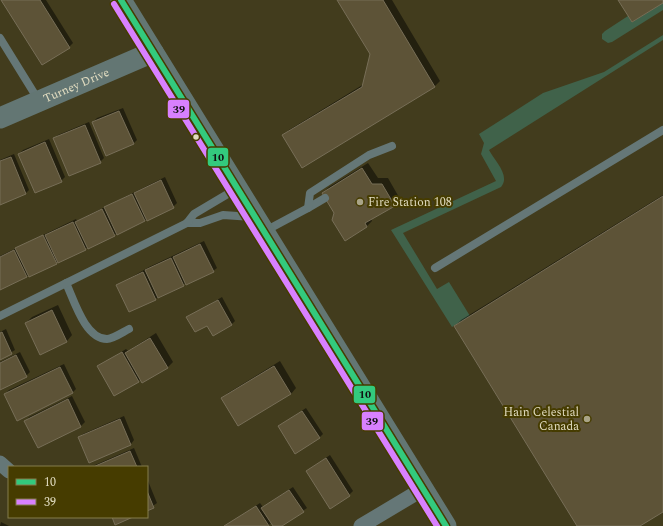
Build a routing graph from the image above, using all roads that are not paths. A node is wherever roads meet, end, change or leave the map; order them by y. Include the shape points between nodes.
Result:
1 (121, 0) edge
2 (0, 38) edge
3 (153, 52) junction
4 (39, 102) junction
5 (0, 118) edge
6 (663, 130) edge
7 (392, 146) dead end
8 (237, 188) junction
9 (325, 198) dead end
10 (308, 208) junction
11 (187, 223) junction
12 (260, 224) junction
13 (436, 268) dead end
14 (66, 283) junction
15 (0, 316) edge
16 (129, 329) dead end
17 (0, 463) edge
18 (8, 471) edge
19 (423, 489) junction
20 (361, 526) edge
21 (446, 526) edge

1 - 3 main road
2 - 4 lane
3 - 4 main road, Turney Drive
3 - 8 main road
4 - 5 main road, Turney Drive
6 - 13 lane
7 - 10 lane via 368,155 310,193
8 - 11 lane via 194,214
8 - 12 main road
9 - 10 lane
10 - 12 lane
11 - 12 lane via 200,223 223,215
11 - 14 lane
12 - 19 main road
14 - 15 lane
14 - 16 lane via 92,334 108,339
17 - 18 street
19 - 20 street
19 - 21 main road

